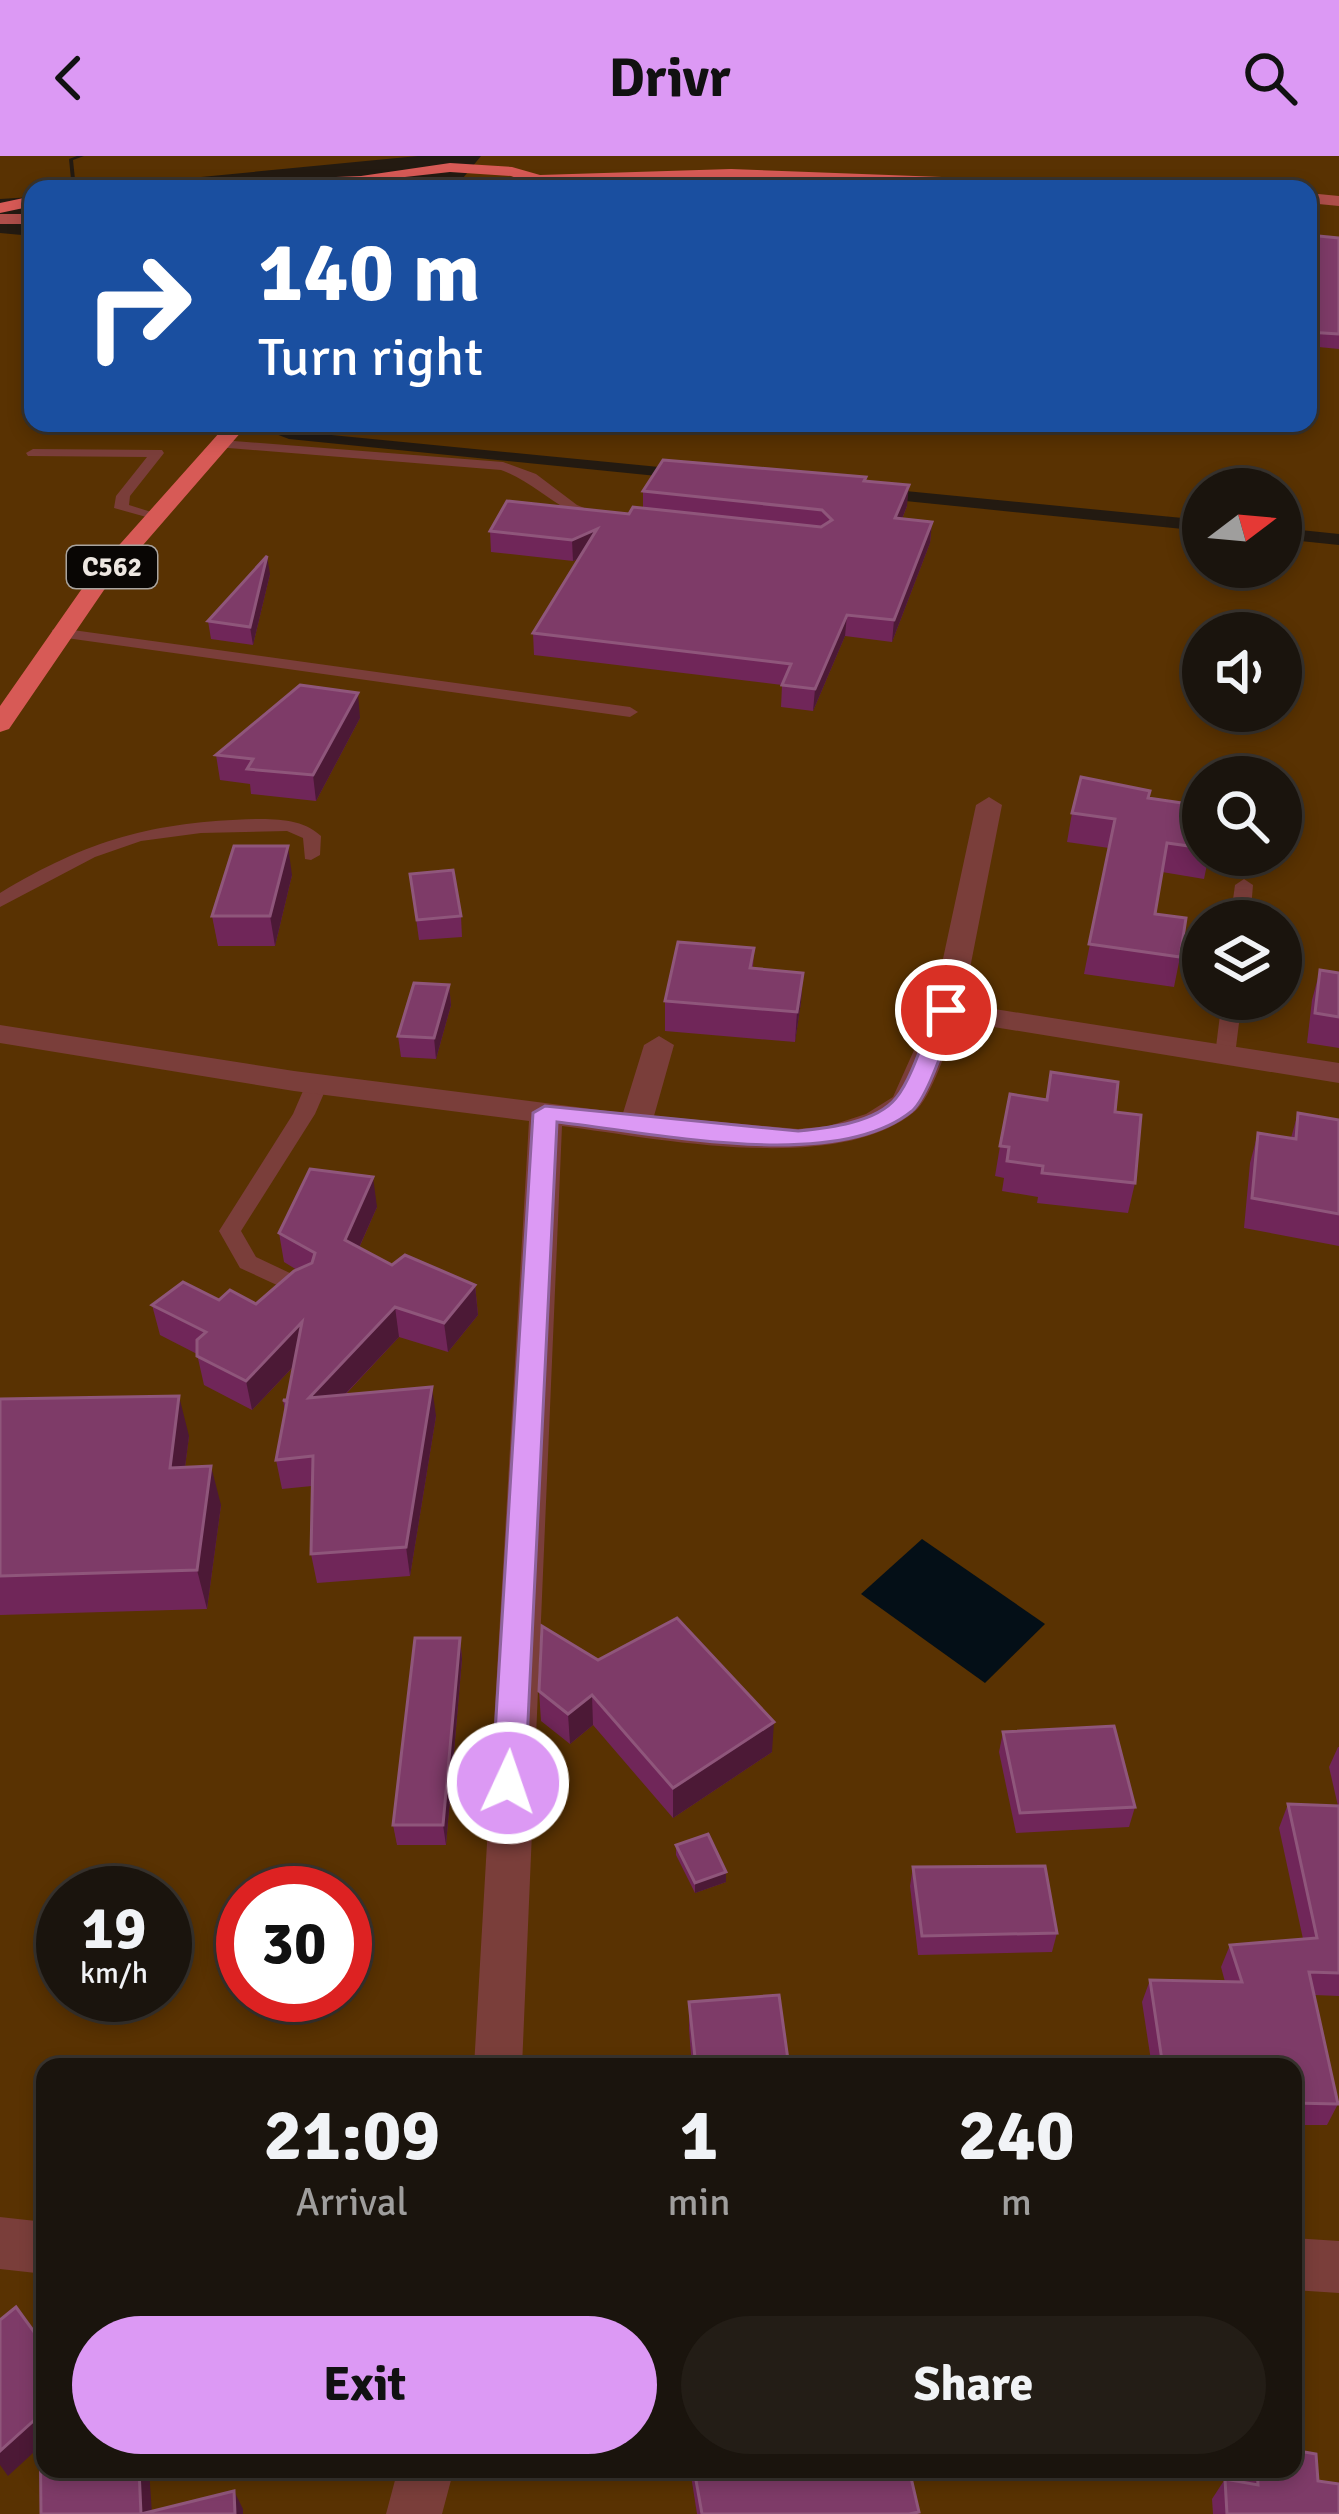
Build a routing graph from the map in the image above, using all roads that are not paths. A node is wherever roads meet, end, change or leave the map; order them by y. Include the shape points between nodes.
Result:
1 (460, 156) edge
2 (482, 156) edge
3 (432, 169) junction
4 (509, 169) junction
5 (359, 180) edge
6 (538, 180) edge
7 (615, 180) edge
8 (895, 180) edge
9 (231, 432) edge
10 (221, 444) junction
11 (33, 453) dead end
12 (157, 516) junction
13 (625, 519) edge
14 (58, 633) junction
15 (630, 712) dead end
16 (0, 724) edge
17 (988, 805) dead end
18 (311, 855) dead end
19 (1244, 885) dead end
20 (1242, 900) edge
21 (0, 901) edge
22 (946, 1010) junction
23 (1229, 1020) edge
24 (0, 1034) edge
25 (659, 1045) dead end
26 (1225, 1055) junction
27 (1339, 1073) edge
28 (317, 1084) junction
29 (545, 1113) junction
30 (635, 1125) junction
31 (304, 1289) edge
32 (497, 2058) edge
33 (0, 2243) edge
34 (36, 2247) edge
35 (1302, 2264) edge
36 (1339, 2266) edge
37 (424, 2478) edge
38 (414, 2514) edge

1 - 3 main road
2 - 4 main road
3 - 4 main road
3 - 5 main road
4 - 6 main road
7 - 8 main road via 731,173
9 - 10 main road, C562
10 - 12 main road, C562
10 - 13 lane via 503,466 535,478 581,514
11 - 12 lane via 157,449 121,508
12 - 14 main road, C562
14 - 15 lane
14 - 16 main road, C562
17 - 22 street
18 - 21 lane via 312,836 289,827 171,828 72,857
19 - 20 lane
22 - 26 street
22 - 30 street via 906,1103 877,1121 798,1139
23 - 26 lane
24 - 28 street
25 - 30 street
26 - 27 street
28 - 29 street
28 - 31 lane via 230,1231 251,1267
29 - 30 street
29 - 32 street
33 - 34 street
35 - 36 street
37 - 38 street

